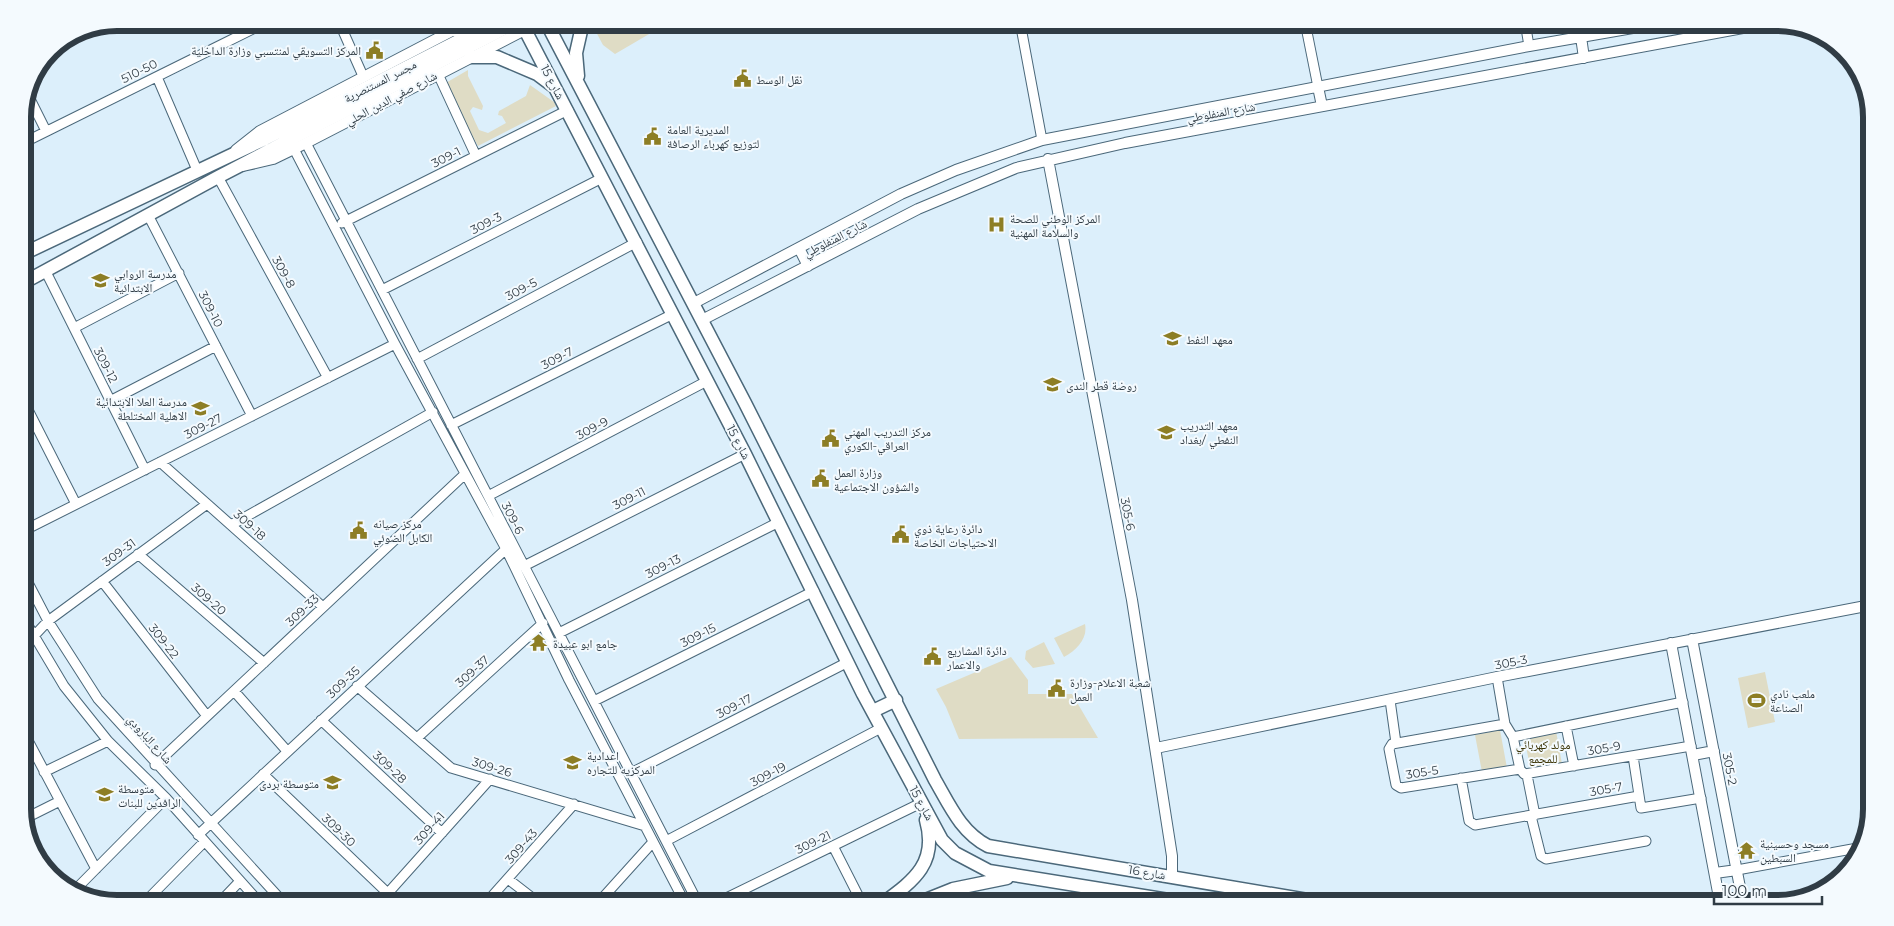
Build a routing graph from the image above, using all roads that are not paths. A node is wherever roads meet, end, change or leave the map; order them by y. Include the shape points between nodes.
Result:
1 (249, 31) edge
2 (343, 31) edge
3 (449, 31) edge
4 (478, 31) edge
5 (509, 31) edge
6 (512, 31) edge
7 (525, 31) edge
8 (551, 31) edge
9 (581, 31) edge
10 (1022, 31) edge
11 (1307, 31) edge
12 (1526, 31) edge
13 (1618, 31) edge
14 (1706, 31) edge
15 (1581, 38) junction
16 (1529, 46) junction
17 (471, 57) junction
18 (1584, 58) junction
19 (438, 74) junction
20 (363, 76) junction
21 (157, 77) junction
22 (579, 84) junction
23 (1318, 87) junction
24 (558, 94) junction
25 (32, 104) edge
26 (1322, 106) junction
27 (568, 110) junction
28 (1121, 125) junction
29 (46, 131) junction
30 (31, 139) edge
31 (1042, 140) junction
32 (306, 143) junction
33 (1125, 143) junction
34 (269, 144) junction
35 (294, 149) junction
36 (233, 152) junction
37 (476, 156) junction
38 (1048, 159) junction
39 (240, 166) junction
40 (964, 167) junction
41 (198, 170) junction
42 (946, 175) junction
43 (218, 177) junction
44 (602, 178) junction
45 (970, 186) junction
46 (954, 192) junction
47 (109, 212) junction
48 (148, 215) junction
49 (346, 221) junction
50 (335, 226) junction
51 (118, 232) junction
52 (637, 242) junction
53 (799, 248) junction
54 (31, 250) edge
55 (808, 266) junction
56 (46, 272) junction
57 (179, 274) junction
58 (31, 279) edge
59 (382, 290) junction
60 (387, 300) junction
61 (694, 304) junction
62 (375, 305) junction
63 (673, 314) junction
64 (702, 320) junction
65 (74, 328) junction
66 (395, 344) junction
67 (216, 346) junction
68 (418, 359) junction
69 (328, 378) junction
70 (707, 381) junction
71 (110, 401) junction
72 (446, 414) junction
73 (435, 415) junction
74 (31, 416) edge
75 (252, 416) junction
76 (452, 425) junction
77 (745, 454) junction
78 (160, 462) junction
79 (145, 470) junction
80 (465, 474) junction
81 (488, 496) junction
82 (76, 504) junction
83 (206, 504) junction
84 (779, 522) junction
85 (231, 525) junction
86 (31, 527) edge
87 (506, 549) junction
88 (138, 554) junction
89 (524, 566) junction
90 (102, 580) junction
91 (31, 589) edge
92 (814, 591) junction
93 (1863, 606) edge
94 (323, 607) junction
95 (48, 621) junction
96 (543, 623) junction
97 (31, 632) edge
98 (559, 633) junction
99 (34, 637) junction
100 (31, 639) edge
101 (1692, 639) junction
102 (1671, 643) junction
103 (264, 662) junction
104 (848, 662) junction
105 (580, 675) junction
106 (1497, 677) junction
107 (570, 680) junction
108 (357, 686) junction
109 (234, 691) junction
110 (896, 700) junction
111 (1390, 700) junction
112 (594, 701) junction
113 (1683, 702) junction
114 (873, 711) junction
115 (207, 716) junction
116 (321, 720) junction
117 (1505, 724) junction
118 (1566, 726) junction
119 (881, 728) junction
120 (1513, 737) junction
121 (417, 738) junction
122 (108, 741) junction
123 (1396, 743) junction
124 (31, 747) edge
125 (1156, 748) junction
126 (287, 751) junction
127 (1692, 751) junction
128 (1714, 751) junction
129 (1633, 756) junction
130 (155, 765) junction
131 (1574, 766) junction
132 (44, 772) junction
133 (1523, 772) junction
134 (631, 773) junction
135 (263, 774) junction
136 (1462, 778) junction
137 (490, 779) junction
138 (1639, 796) junction
139 (166, 798) junction
140 (1701, 798) junction
141 (60, 801) junction
142 (921, 803) junction
143 (574, 804) junction
144 (31, 815) edge
145 (1533, 815) junction
146 (211, 822) junction
147 (645, 826) junction
148 (442, 833) junction
149 (971, 836) joint
150 (201, 838) junction
151 (666, 841) junction
152 (1646, 841) dead end
153 (653, 842) junction
154 (833, 846) junction
155 (1853, 849) edge
156 (954, 853) joint
157 (679, 867) junction
158 (96, 869) junction
159 (1737, 870) junction
160 (669, 872) junction
161 (1715, 873) junction
162 (1016, 876) junction
163 (1172, 876) junction
164 (508, 879) junction
165 (240, 881) junction
166 (79, 886) edge
167 (1234, 888) junction
168 (388, 894) joint
169 (152, 895) edge
170 (228, 895) edge
171 (252, 895) edge
172 (276, 895) edge
173 (494, 895) edge
174 (528, 895) edge
175 (606, 895) edge
176 (680, 895) edge
177 (693, 895) edge
178 (734, 895) edge
179 (858, 895) edge
180 (893, 895) edge
181 (939, 895) edge
182 (1133, 895) edge
183 (1233, 895) edge
184 (1274, 895) edge
185 (1719, 895) edge
186 (1741, 895) edge

1 - 21 street, 510-50
2 - 20 street
3 - 20 street
4 - 34 main road, مجسر المستنصرية
5 - 34 main road, مجسر المستنصرية
6 - 17 street, شارع صفي الدين الحلي
7 - 24 main road, شارع 15
8 - 22 main road, شارع 15
9 - 22 main road via 576,53
10 - 31 street
11 - 23 street
12 - 16 street
13 - 15 street, شارع المنفلوطي
14 - 18 street, شارع المنفلوطي
15 - 16 street, شارع المنفلوطي
15 - 18 street
16 - 23 street, شارع المنفلوطي
17 - 19 street, شارع صفي الدين الحلي
17 - 24 main road via 497,56 510,61 550,82
18 - 26 street, شارع المنفلوطي
19 - 32 street, شارع صفي الدين الحلي
19 - 37 street
20 - 36 street via 260,131
21 - 29 street, 510-50
21 - 41 street
22 - 61 main road, شارع 15
23 - 26 street
23 - 28 street, شارع المنفلوطي
24 - 27 main road, شارع 15
25 - 29 street
26 - 33 street, شارع المنفلوطي
27 - 37 street, 309-1
27 - 44 main road, شارع 15
28 - 31 street, شارع المنفلوطي
28 - 33 street
29 - 30 street, 510-50
31 - 40 street, شارع المنفلوطي
32 - 35 street, شارع صفي الدين الحلي
32 - 49 street, 309-6
33 - 38 street, شارع المنفلوطي
34 - 36 main road
34 - 39 main road, شارع صفي الدين الحلي
35 - 39 street, شارع صفي الدين الحلي via 273,159
35 - 50 street, 309-6
36 - 41 main road
37 - 49 street, 309-1
38 - 45 street, شارع المنفلوطي
38 - 125 street, 305-6 via 1129,585
39 - 43 main road, شارع صفي الدين الحلي
40 - 42 street, شارع المنفلوطي
40 - 45 street via 963,178
41 - 47 main road
42 - 46 street via 954,182
42 - 53 street, شارع المنفلوطي via 901,194
43 - 48 main road, شارع صفي الدين الحلي
43 - 69 street, 309-8
44 - 52 main road, شارع 15
44 - 59 street, 309-3
45 - 46 street, شارع المنفلوطي
46 - 55 street, شارع المنفلوطي
47 - 51 main road
47 - 54 main road
48 - 51 main road, شارع صفي الدين الحلي
48 - 57 street, 309-10
49 - 50 street, 309-1
49 - 59 street, 309-6
50 - 62 street, 309-6
51 - 56 main road, شارع صفي الدين الحلي
52 - 63 main road, شارع 15
52 - 68 street, 309-5
53 - 55 street
53 - 61 street, شارع المنفلوطي
55 - 64 street, شارع المنفلوطي
56 - 58 main road, شارع صفي الدين الحلي
56 - 65 street, 309-12
57 - 65 street
57 - 67 street, 309-10
59 - 60 street, 309-6
60 - 62 street
60 - 68 street, 309-6
61 - 64 main road, شارع 15
62 - 66 street, 309-6
63 - 70 main road, شارع 15
63 - 76 street, 309-7
64 - 110 main road, شارع 15
65 - 71 street, 309-12
66 - 69 street, 309-27
66 - 73 street, 309-6
67 - 71 street
67 - 75 street, 309-10
68 - 72 street, 309-6
69 - 75 street, 309-27
70 - 77 main road, شارع 15
70 - 81 street, 309-9
71 - 79 street, 309-12
72 - 73 street
72 - 76 street, 309-6
73 - 80 street, 309-6
73 - 85 street
74 - 82 street
75 - 78 street, 309-27
76 - 81 street, 309-6
77 - 84 main road, شارع 15
77 - 89 street, 309-11
78 - 79 street, 309-27
78 - 83 street, 309-18
79 - 82 street, 309-27
80 - 87 street, 309-6
80 - 94 street, 309-33
81 - 89 street, 309-6
82 - 86 street, 309-27
83 - 85 street, 309-18
83 - 88 street, 309-31
84 - 92 main road, شارع 15
84 - 98 street, 309-13
85 - 94 street, 309-18
87 - 96 street, 309-6
87 - 108 street, 309-35
88 - 90 street, 309-31
88 - 103 street, 309-20
89 - 98 street, 309-6
90 - 95 street, 309-31
90 - 115 street, 309-22
91 - 95 street, شارع البارودي
92 - 104 main road, شارع 15
92 - 112 street, 309-15
93 - 101 street, 305-3
94 - 103 street, 309-33
95 - 99 street, 309-31
95 - 130 street, شارع البارودي via 98,699
96 - 107 street, 309-6
96 - 121 street, 309-37
97 - 99 street
98 - 105 street, 309-6
99 - 100 street, 309-31
99 - 122 street via 64,686
101 - 102 street, 305-3
101 - 128 street, 305-2
102 - 106 street, 305-3
102 - 113 street
103 - 109 street, 309-33
104 - 114 main road, شارع 15
104 - 134 street, 309-17
105 - 107 street
105 - 112 street, 309-6
106 - 111 street, 305-3
106 - 117 street
107 - 147 street, 309-6
108 - 116 street, 309-35
108 - 121 street, 309-26
109 - 115 street, 309-33
109 - 126 street
110 - 114 main road
110 - 149 main road, شارع 15 via 935,780 958,821
111 - 123 street
111 - 125 street, 305-3
112 - 134 street, 309-6
113 - 118 street
113 - 127 street
114 - 119 main road, شارع 15
115 - 130 street, 309-33
116 - 126 street, 309-35
116 - 148 street, 309-28
117 - 120 street
117 - 123 street
118 - 120 street
118 - 131 street
119 - 142 main road, شارع 15
119 - 151 street, 309-19
120 - 133 street
121 - 137 street, 309-26 via 451,768
122 - 132 street
122 - 139 street
123 - 136 street, 305-5 via 1389,749 1398,788
124 - 132 street
125 - 163 street, 305-6
126 - 135 street, 309-35
127 - 128 street
127 - 129 street, 305-9
127 - 140 street
128 - 159 street, 305-2
129 - 131 street, 305-9
129 - 138 street
130 - 146 street, شارع البارودي
131 - 133 street, 305-9
132 - 141 street
133 - 136 street, 305-5
133 - 145 street
134 - 151 street, 309-6
135 - 146 street, 309-35
135 - 168 street, 309-30
136 - 145 street, 305-7 via 1472,824
137 - 143 street, 309-26
137 - 148 street, 309-41
138 - 140 street, 305-7 via 1641,808
138 - 145 street, 305-7
139 - 150 street
139 - 158 street
140 - 161 street
141 - 144 street
141 - 158 street
142 - 154 street, 309-21
142 - 156 main road, شارع 15 via 942,840
142 - 180 main road via 930,833 928,856 917,874
143 - 147 street, 309-26
143 - 164 street, 309-43
145 - 152 street via 1541,856 1545,858
146 - 150 street, 309-35
146 - 172 street, شارع البارودي
147 - 153 street, 309-6
148 - 168 street, 309-41
149 - 163 main road, شارع 16 via 988,846
150 - 165 street
150 - 169 street, 309-35
151 - 157 street, 309-6
153 - 160 street, 309-6
153 - 175 street
154 - 178 street, 309-21
154 - 179 street
155 - 159 street
156 - 162 main road, شارع 16 via 989,871
157 - 160 street
157 - 177 street, 309-6
158 - 166 street
159 - 161 street
159 - 186 street, 305-2
160 - 176 street, 309-6
161 - 185 street
162 - 181 main road
162 - 182 main road, شارع 16
163 - 167 main road, شارع 16
164 - 173 street, 309-43
164 - 174 street
165 - 170 street
165 - 171 street
167 - 183 main road
167 - 184 main road, شارع 16

